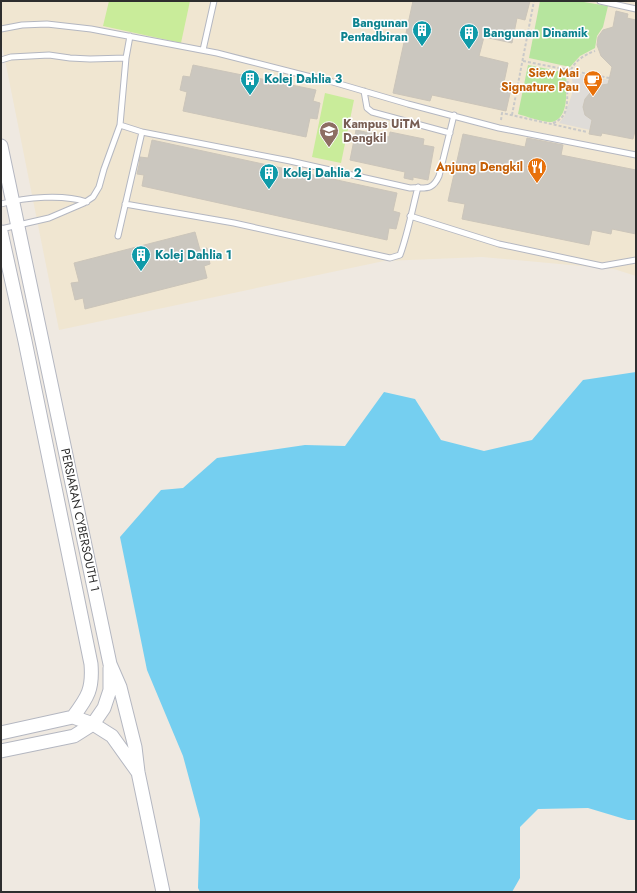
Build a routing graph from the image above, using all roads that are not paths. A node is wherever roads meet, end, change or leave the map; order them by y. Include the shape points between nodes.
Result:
1 (214, 1) edge
2 (600, 1) edge
3 (636, 9) edge
4 (1, 29) edge
5 (130, 36) junction
6 (203, 50) junction
7 (126, 58) junction
8 (1, 60) edge
9 (364, 91) junction
10 (454, 115) junction
11 (120, 125) junction
12 (142, 132) junction
13 (450, 133) junction
14 (1, 146) edge
15 (636, 155) edge
16 (418, 187) junction
17 (7, 202) edge
18 (87, 202) junction
19 (125, 204) junction
20 (410, 216) junction
21 (18, 226) junction
22 (1, 229) edge
23 (1, 232) edge
24 (118, 236) dead end
25 (636, 260) edge
26 (110, 664) junction
27 (73, 716) junction
28 (93, 724) junction
29 (1, 733) edge
30 (1, 752) edge
31 (138, 772) junction
32 (163, 892) edge

1 - 6 lane
2 - 3 lane
4 - 5 lane via 47,24
5 - 6 lane
5 - 7 lane
6 - 9 lane
7 - 8 lane via 83,58 49,54
7 - 11 lane
9 - 10 lane
9 - 13 lane via 367,108 372,112
10 - 13 lane
10 - 15 lane via 499,128
11 - 12 lane
11 - 18 lane via 99,187
12 - 16 lane via 410,188
12 - 19 lane
13 - 16 lane via 436,184 430,188
14 - 17 street, PERSIARAN CYBERSOUTH 1
16 - 20 lane
17 - 18 lane via 60,198 77,198
17 - 21 street, PERSIARAN CYBERSOUTH 1
18 - 21 lane via 49,218
19 - 20 lane via 234,223 390,258 400,255
19 - 24 lane
20 - 25 lane via 499,244 602,266
21 - 22 lane
21 - 26 street, PERSIARAN CYBERSOUTH 1
23 - 27 street, PERSIARAN CYBERSOUTH 1 via 90,664 90,690
26 - 28 street via 110,690 104,708
26 - 31 street, PERSIARAN CYBERSOUTH 1 via 120,687 135,747
27 - 28 street
27 - 29 street
28 - 30 street via 74,736
28 - 31 street via 112,736
31 - 32 street, PERSIARAN CYBERSOUTH 1

